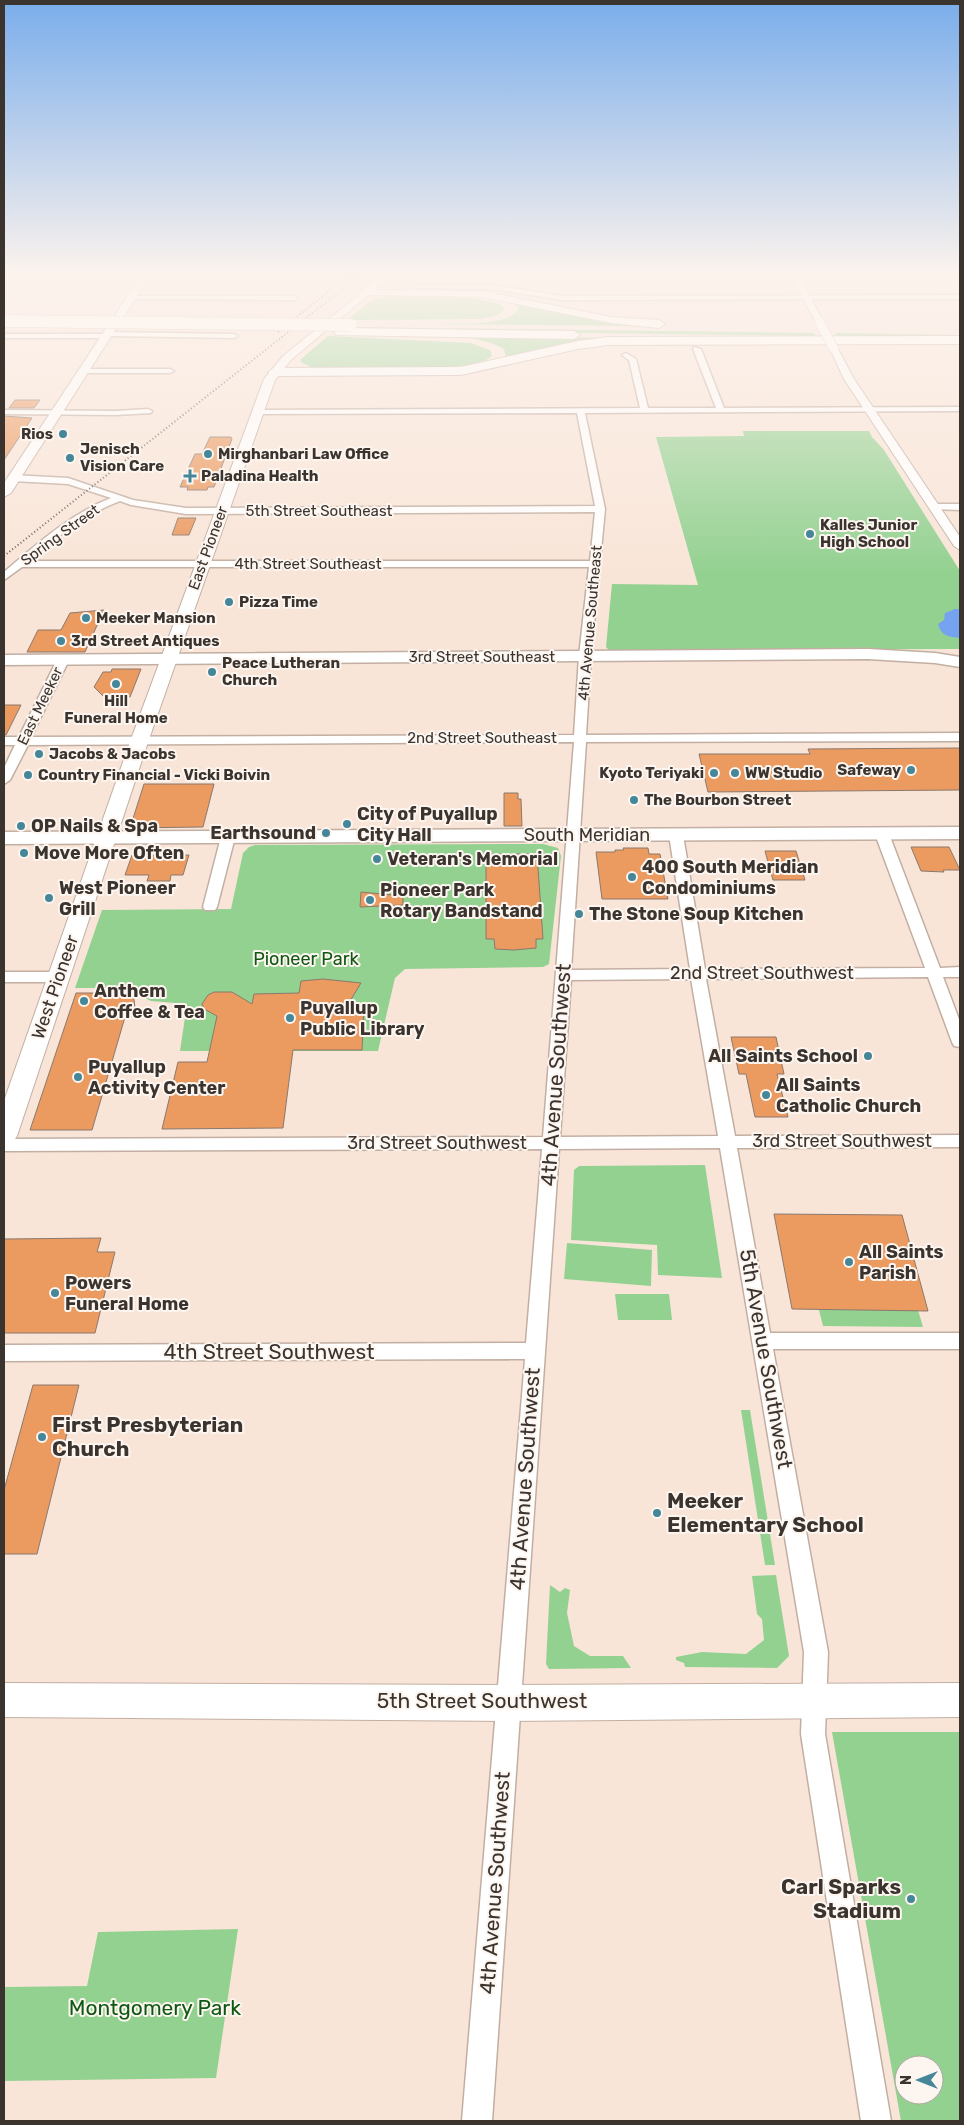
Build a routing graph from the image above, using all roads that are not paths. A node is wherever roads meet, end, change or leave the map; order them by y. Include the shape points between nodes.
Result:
1 (83, 373) edge
2 (274, 373) edge
3 (636, 373) edge
4 (706, 373) edge
5 (846, 373) edge
6 (869, 409) junction
7 (960, 409) edge
8 (646, 410) junction
9 (721, 410) junction
10 (148, 411) dead end
11 (581, 411) junction
12 (4, 412) edge
13 (56, 412) junction
14 (258, 412) junction
15 (8, 478) edge
16 (4, 493) edge
17 (119, 498) junction
18 (960, 507) edge
19 (935, 508) junction
20 (600, 509) junction
21 (221, 511) junction
22 (960, 546) edge
23 (20, 564) junction
24 (595, 564) junction
25 (202, 565) junction
26 (4, 577) edge
27 (585, 656) junction
28 (64, 658) junction
29 (169, 658) junction
30 (4, 660) edge
31 (960, 662) edge
32 (581, 737) junction
33 (960, 737) edge
34 (23, 740) junction
35 (140, 740) junction
36 (4, 741) edge
37 (4, 780) edge
38 (960, 833) edge
39 (882, 834) junction
40 (676, 835) junction
41 (574, 836) junction
42 (228, 837) junction
43 (4, 838) edge
44 (107, 838) junction
45 (210, 907) dead end
46 (934, 972) junction
47 (960, 972) edge
48 (563, 974) junction
49 (698, 974) junction
50 (4, 977) edge
51 (59, 977) junction
52 (960, 1042) edge
53 (4, 1136) edge
54 (960, 1141) edge
55 (551, 1142) junction
56 (728, 1142) junction
57 (4, 1145) edge
58 (763, 1341) junction
59 (960, 1341) edge
60 (535, 1351) junction
61 (4, 1353) edge
62 (4, 1700) edge
63 (960, 1700) edge
64 (813, 1701) junction
65 (508, 1702) junction
66 (477, 2121) edge
67 (876, 2121) edge

1 - 13 main road
2 - 14 main road, East Pioneer
3 - 8 street
4 - 9 street
5 - 6 street, bridge
6 - 7 street
6 - 9 street
6 - 19 street
8 - 9 street
8 - 11 street
10 - 13 street
11 - 14 street
11 - 20 street, 4th Avenue Southeast
12 - 13 street
13 - 15 main road
14 - 21 main road, East Pioneer
15 - 16 main road
15 - 17 street, 5th Street Southeast via 68,481
17 - 21 street, 5th Street Southeast via 167,509
17 - 23 street, Spring Street via 86,512
18 - 19 street
19 - 22 street
20 - 21 street, 5th Street Southeast
20 - 24 street, 4th Avenue Southeast
21 - 25 main road, East Pioneer
23 - 25 street, 4th Street Southeast
23 - 26 street, Spring Street
24 - 25 street, 4th Street Southeast
24 - 27 street, 4th Avenue Southeast
25 - 29 main road, East Pioneer
27 - 29 main road, 3rd Street Southeast
27 - 31 main road, 3rd Street Southeast via 868,654
27 - 32 street, 4th Avenue Southeast
28 - 29 main road, 3rd Street Southeast
28 - 30 main road, 3rd Street Southeast
28 - 34 street, East Meeker
29 - 35 main road, East Pioneer
32 - 33 street, 2nd Street Southeast
32 - 35 street, 2nd Street Southeast
32 - 41 street, 4th Avenue Southeast
34 - 35 street, 2nd Street Southeast
34 - 36 street, 2nd Street Southeast
34 - 37 street, East Meeker
35 - 44 main road, East Pioneer
38 - 39 main road, South Meridian
39 - 40 main road, South Meridian
39 - 46 street
40 - 41 main road, South Meridian
40 - 49 street, 5th Avenue Southwest
41 - 42 main road, South Meridian
41 - 48 street, 4th Avenue Southwest
42 - 44 main road, South Meridian
42 - 45 street
43 - 44 main road, South Meridian
44 - 51 main road, West Pioneer
46 - 47 street, 2nd Street Southwest
46 - 49 street, 2nd Street Southwest
46 - 52 street
48 - 49 street, 2nd Street Southwest
48 - 55 street, 4th Avenue Southwest
49 - 56 street, 5th Avenue Southwest
50 - 51 street
51 - 53 main road, West Pioneer
54 - 56 street, 3rd Street Southwest
55 - 56 street, 3rd Street Southwest
55 - 57 street, 3rd Street Southwest
55 - 60 street, 4th Avenue Southwest
56 - 58 street, 5th Avenue Southwest
58 - 59 street
58 - 64 street, 5th Avenue Southwest via 816,1652
60 - 61 street, 4th Street Southwest
60 - 65 street, 4th Avenue Southwest
62 - 65 main road, 5th Street Southwest
63 - 64 main road, 5th Street Southwest
64 - 65 main road, 5th Street Southwest
64 - 67 street, 5th Avenue Southwest via 813,1734
65 - 66 street, 4th Avenue Southwest

